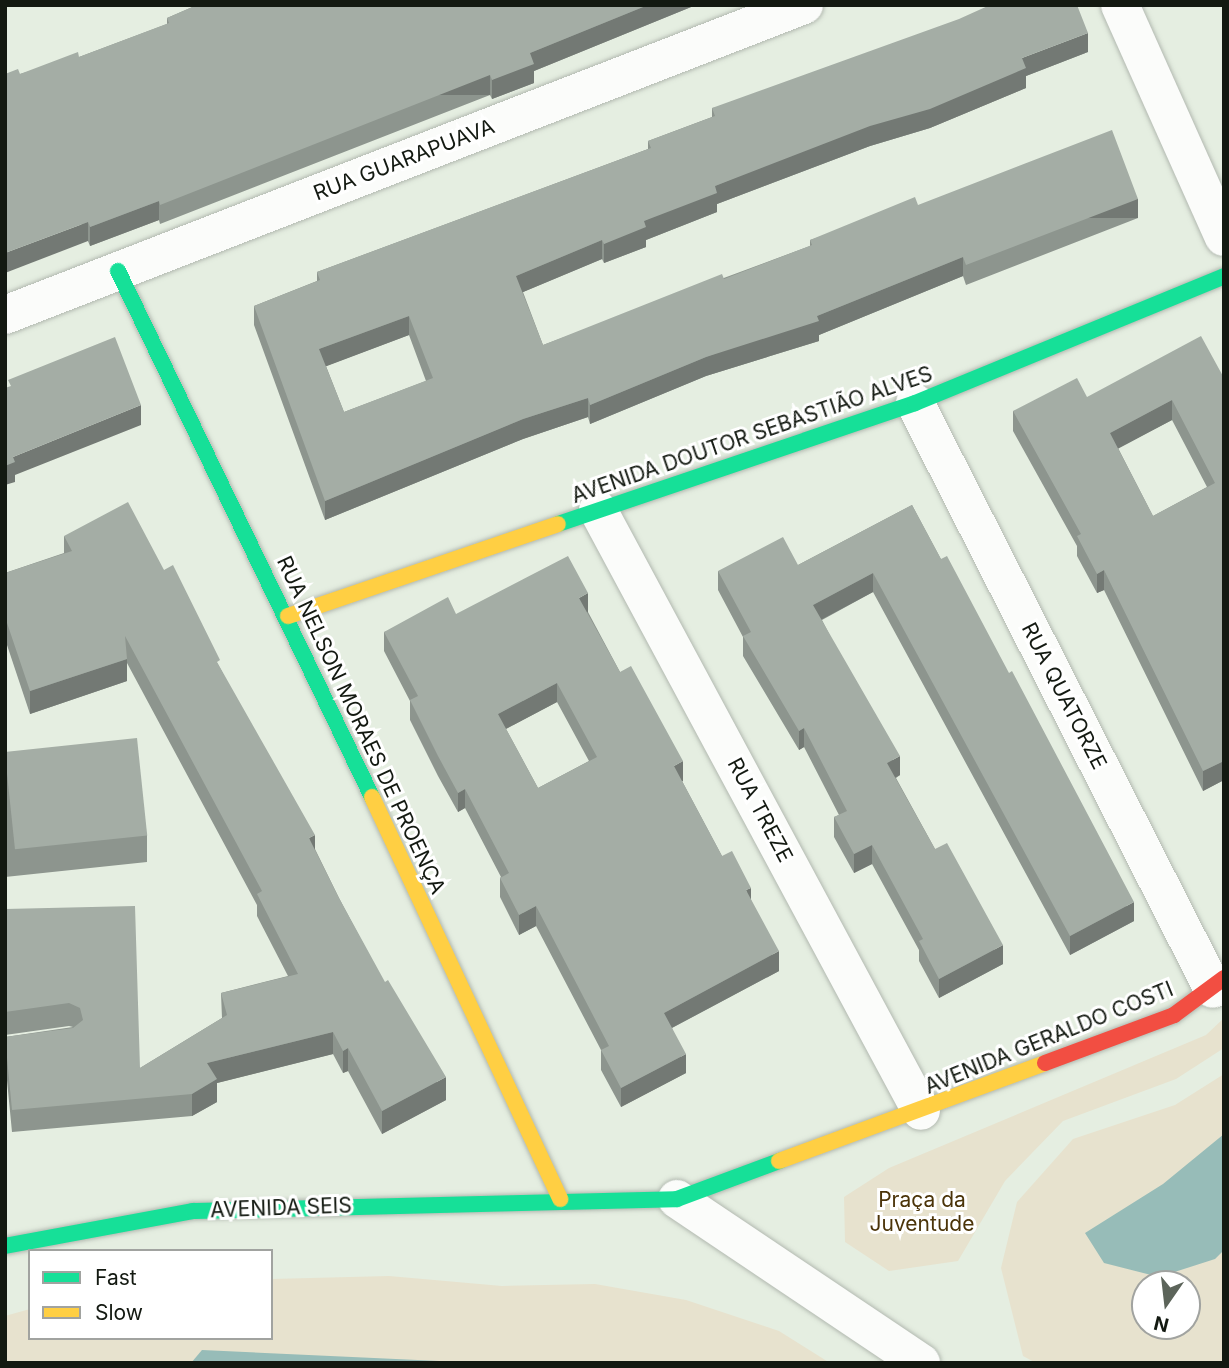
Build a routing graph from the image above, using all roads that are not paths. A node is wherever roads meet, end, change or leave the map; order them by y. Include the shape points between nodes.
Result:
1 (804, 5) edge
2 (1120, 5) edge
3 (1224, 237) edge
4 (118, 271) junction
5 (1224, 276) edge
6 (5, 315) edge
7 (915, 403) junction
8 (598, 510) junction
9 (288, 616) junction
10 (1219, 983) edge
11 (921, 1111) junction
12 (560, 1199) junction
13 (677, 1199) junction
14 (5, 1247) edge
15 (921, 1363) edge

1 - 4 street, RUA GUARAPUAVA
2 - 3 street
4 - 6 street, RUA GUARAPUAVA
4 - 9 street, RUA NELSON MORAES DE PROENÇA
5 - 7 street, AVENIDA DOUTOR SEBASTIÃO ALVES
7 - 8 street, AVENIDA DOUTOR SEBASTIÃO ALVES
7 - 10 street, RUA QUATORZE
8 - 9 street, AVENIDA DOUTOR SEBASTIÃO ALVES
8 - 11 street, RUA TREZE
9 - 12 street, RUA NELSON MORAES DE PROENÇA
10 - 11 street, AVENIDA GERALDO COSTI via 1174,1015
11 - 13 street, AVENIDA GERALDO COSTI
12 - 13 street, AVENIDA SEIS
12 - 14 street, AVENIDA SEIS via 193,1211
13 - 15 street

